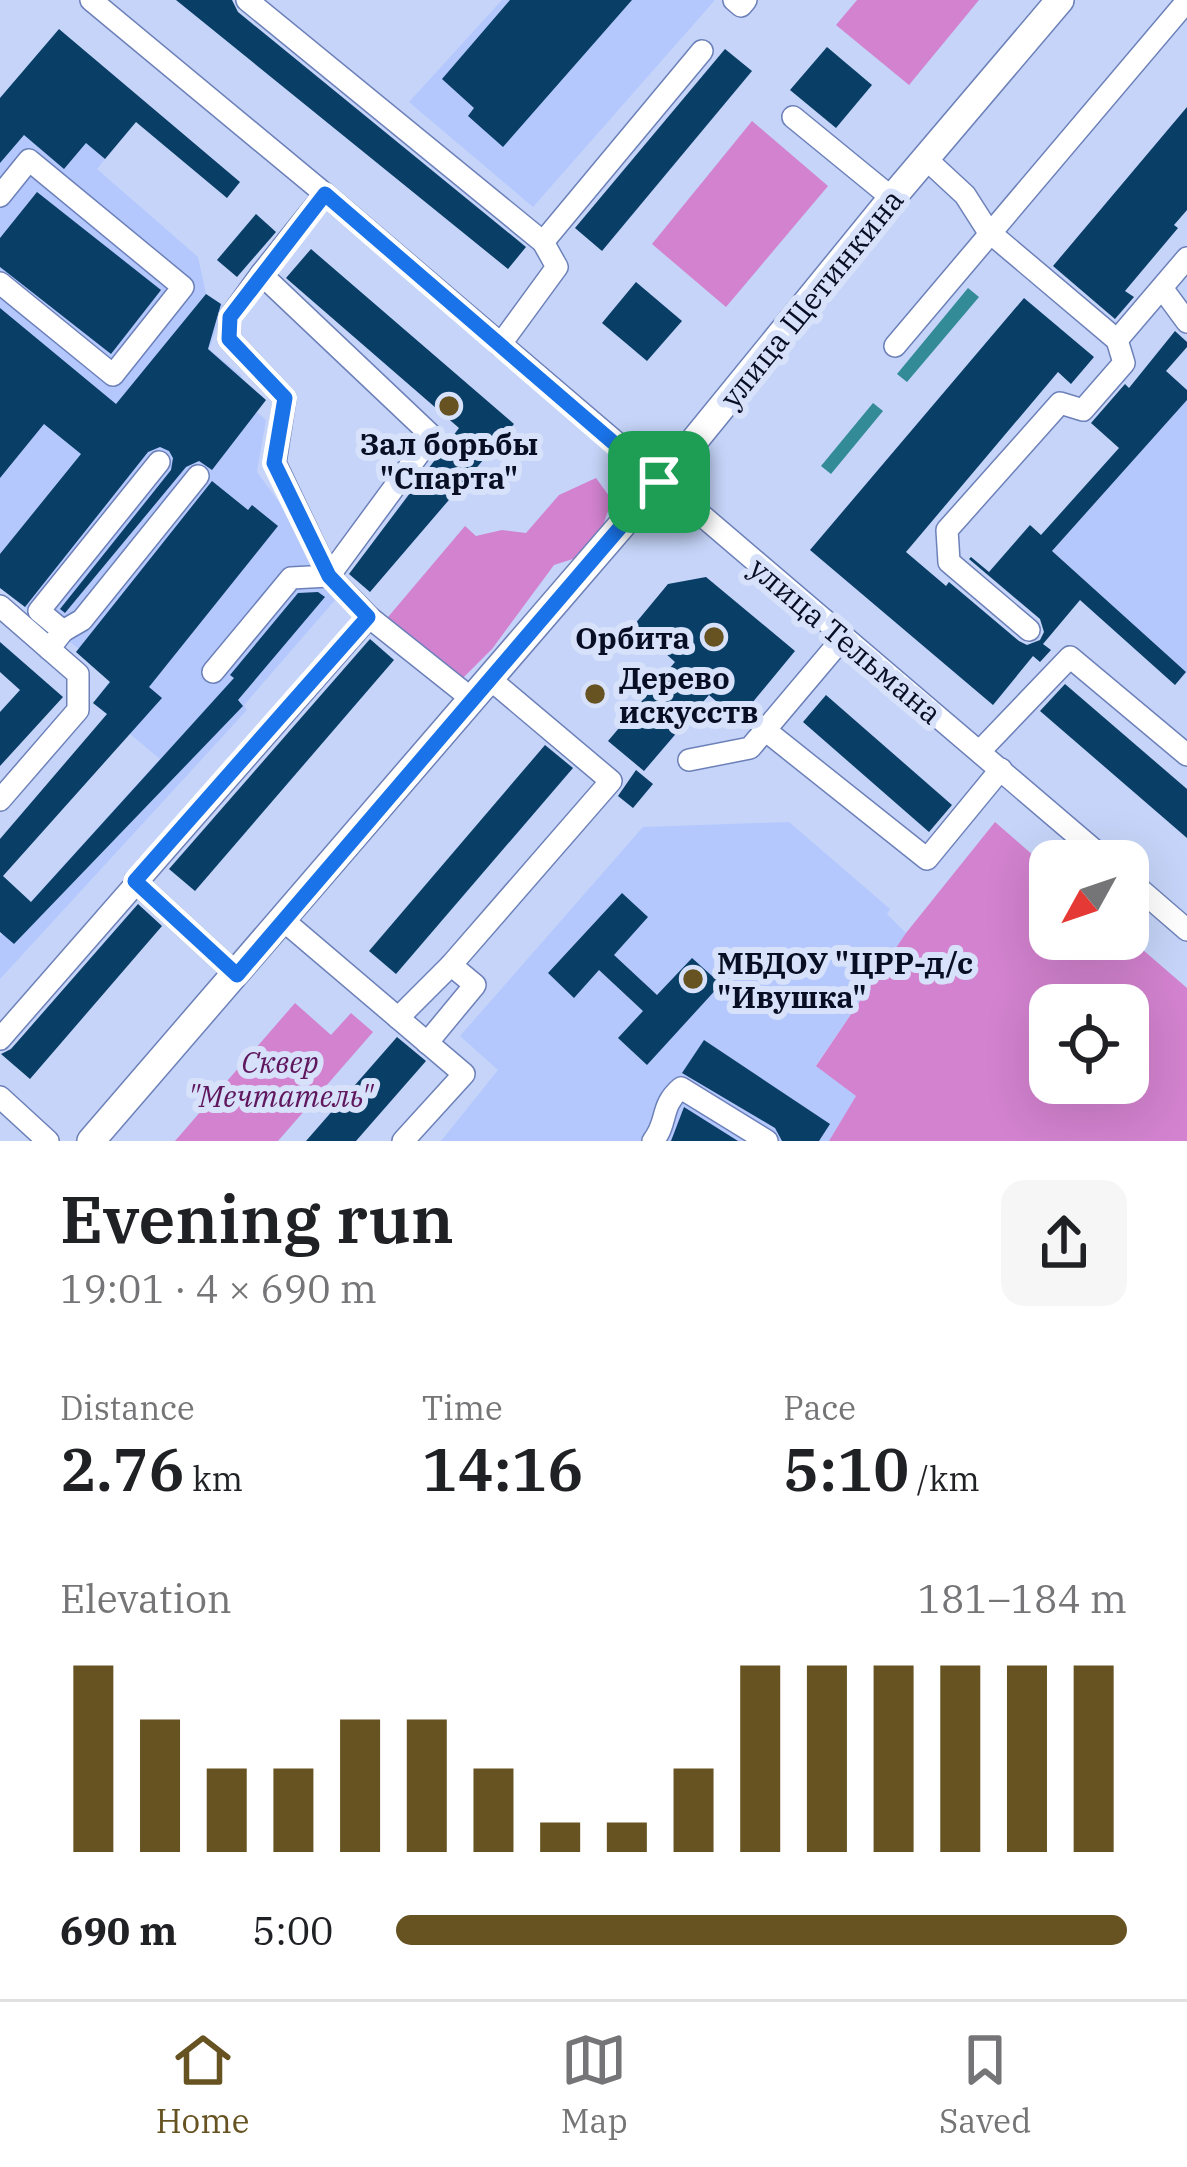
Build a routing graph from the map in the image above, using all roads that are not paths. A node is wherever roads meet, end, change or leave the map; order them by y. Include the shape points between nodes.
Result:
1 (92, 0) edge
2 (247, 0) edge
3 (734, 0) edge
4 (746, 0) edge
5 (1060, 0) edge
6 (1187, 1) edge
7 (702, 51) dead end
8 (793, 117) dead end
9 (925, 158) junction
10 (325, 194) junction
11 (0, 196) edge
12 (892, 198) junction
13 (988, 231) junction
14 (543, 242) junction
15 (1187, 258) edge
16 (261, 274) junction
17 (0, 283) edge
18 (1162, 288) junction
19 (1187, 322) edge
20 (1117, 340) junction
21 (500, 345) junction
22 (895, 346) dead end
23 (159, 462) dead end
24 (198, 476) dead end
25 (659, 482) junction
26 (329, 576) junction
27 (3, 614) edge
28 (368, 617) junction
29 (1029, 630) dead end
30 (842, 639) junction
31 (56, 640) junction
32 (213, 672) dead end
33 (481, 689) junction
34 (765, 730) junction
35 (980, 751) junction
36 (1187, 755) edge
37 (689, 760) dead end
38 (1001, 770) junction
39 (0, 800) edge
40 (1083, 840) edge
41 (135, 881) junction
42 (1149, 897) edge
43 (283, 920) junction
44 (1187, 930) edge
45 (451, 965) junction
46 (237, 975) junction
47 (398, 1018) junction
48 (0, 1039) edge
49 (427, 1043) junction
50 (0, 1097) edge
51 (48, 1141) edge
52 (91, 1141) edge
53 (404, 1141) edge
54 (652, 1141) edge
55 (767, 1141) edge

1 - 10 street, улица Тельмана
2 - 14 street
3 - 4 street
5 - 9 main road, улица Щетинкина
6 - 13 street
7 - 14 street
8 - 12 street
9 - 12 main road, улица Щетинкина
9 - 13 street via 965,195
10 - 16 street
10 - 21 street, улица Тельмана
11 - 17 street via 29,160 183,287 113,375
12 - 25 main road, улица Щетинкина
13 - 20 street
13 - 22 street
14 - 21 street via 557,267
15 - 18 street
16 - 26 street via 230,317 229,339 285,398 274,463
16 - 26 street via 432,436
18 - 19 street
18 - 20 street
20 - 29 street via 1124,363 1097,395 1083,410 1060,403 947,530 949,562
21 - 25 street, улица Тельмана
23 - 31 street via 39,611
24 - 31 street via 82,620
25 - 30 street, улица Тельмана
25 - 33 main road, улица Щетинкина
26 - 28 street
26 - 32 street via 291,578
27 - 31 street
28 - 33 street
28 - 41 street
30 - 34 street
30 - 35 street, улица Тельмана
31 - 39 street via 78,674 78,710
33 - 43 main road, улица Щетинкина
33 - 45 street via 611,781
34 - 37 street via 750,748
34 - 38 street via 927,859
35 - 36 street via 1070,657
35 - 38 street, улица Тельмана
38 - 40 street, улица Тельмана
41 - 46 street
41 - 48 street
42 - 44 street
43 - 46 main road, улица Щетинкина
43 - 47 street
45 - 47 street
45 - 49 street via 475,985
46 - 52 main road, улица Щетинкина
47 - 49 street
49 - 53 street via 464,1074
50 - 51 street
54 - 55 street via 681,1088

